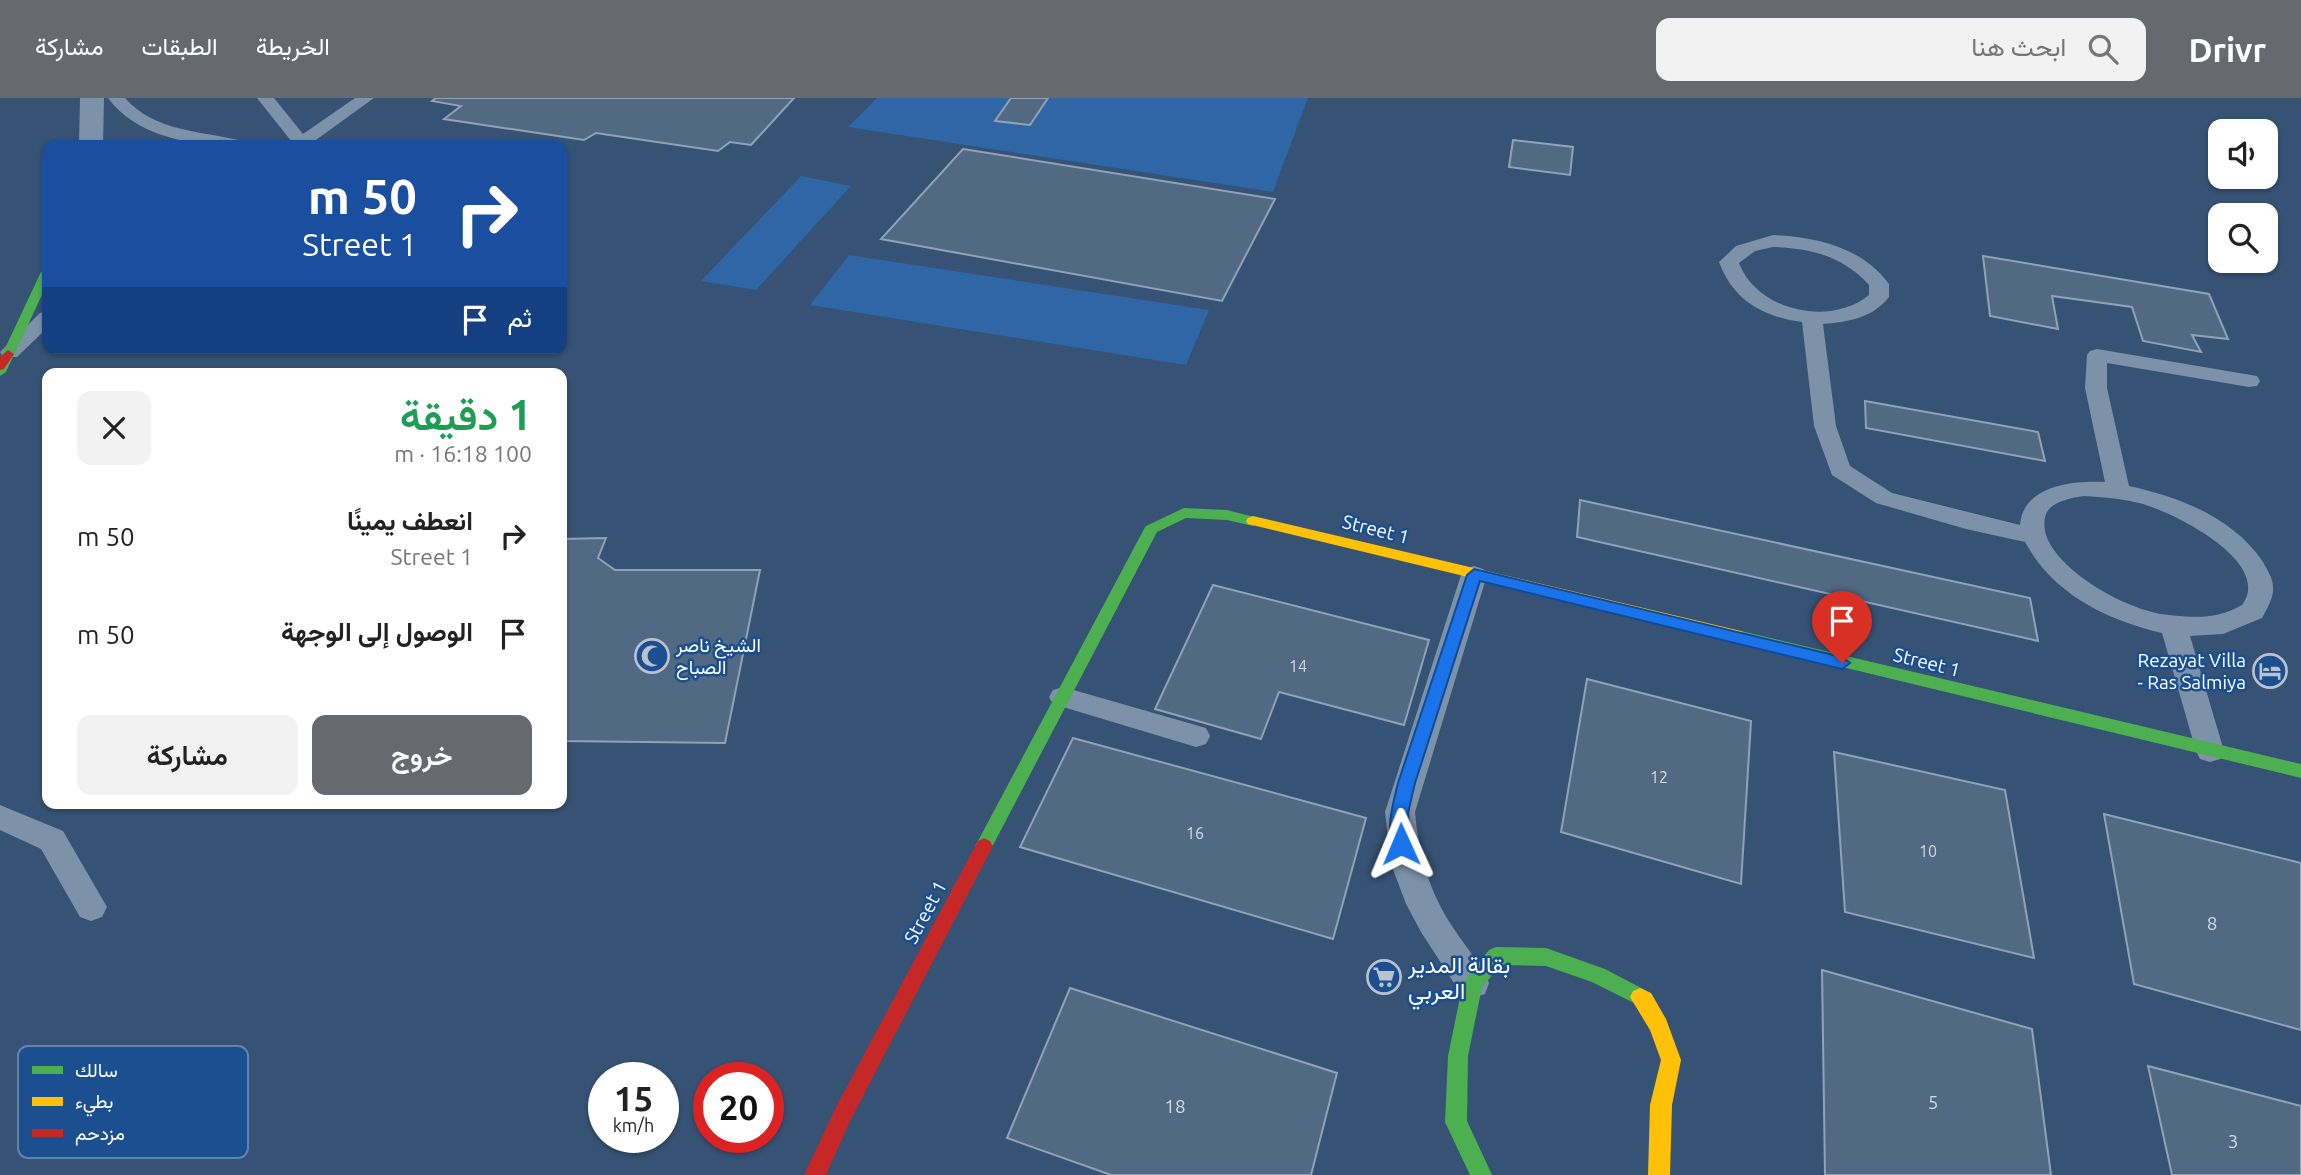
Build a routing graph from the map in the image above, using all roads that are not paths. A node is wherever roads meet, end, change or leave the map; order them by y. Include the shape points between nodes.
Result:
1 (92, 98) edge
2 (116, 98) edge
3 (265, 98) edge
4 (366, 98) edge
5 (91, 140) edge
6 (212, 140) edge
7 (297, 140) edge
8 (306, 140) edge
9 (42, 282) edge
10 (1812, 317) junction
11 (42, 322) edge
12 (3, 364) edge
13 (2249, 381) dead end
14 (2118, 490) junction
15 (2035, 536) junction
16 (1474, 575) junction
17 (2173, 624) junction
18 (1063, 697) junction
19 (1196, 736) dead end
20 (2210, 751) junction
21 (2301, 771) edge
22 (0, 817) edge
23 (91, 907) dead end
24 (1473, 983) junction
25 (815, 1175) edge
26 (1480, 1175) edge
27 (1659, 1175) edge

1 - 5 street
2 - 6 lane via 124,110 167,131
3 - 7 lane
4 - 8 lane
9 - 12 street
10 - 10 lane via 1763,303 1744,291 1731,275 1729,262 1752,244 1811,244 1857,262 1879,284 1879,297 1860,314
10 - 15 lane via 1825,426 1840,470 1884,498
11 - 12 lane
13 - 14 lane via 2097,355 2096,387
14 - 15 lane via 2084,488 2054,495 2036,509
14 - 17 lane via 2196,516 2228,537 2254,567 2261,590 2253,611 2231,623 2203,628
15 - 17 lane via 2038,547 2071,583 2106,604
16 - 18 street, Street 1 via 1227,515 1184,513 1152,529
16 - 20 street, Street 1
16 - 24 lane via 1399,813 1407,873 1419,903
17 - 20 lane
18 - 19 lane
18 - 25 street, Street 1
20 - 21 street, Street 1
22 - 23 lane via 52,840
24 - 26 street via 1458,1056 1456,1122
24 - 27 street via 1496,956 1546,957 1598,975 1644,999 1671,1060 1661,1105

